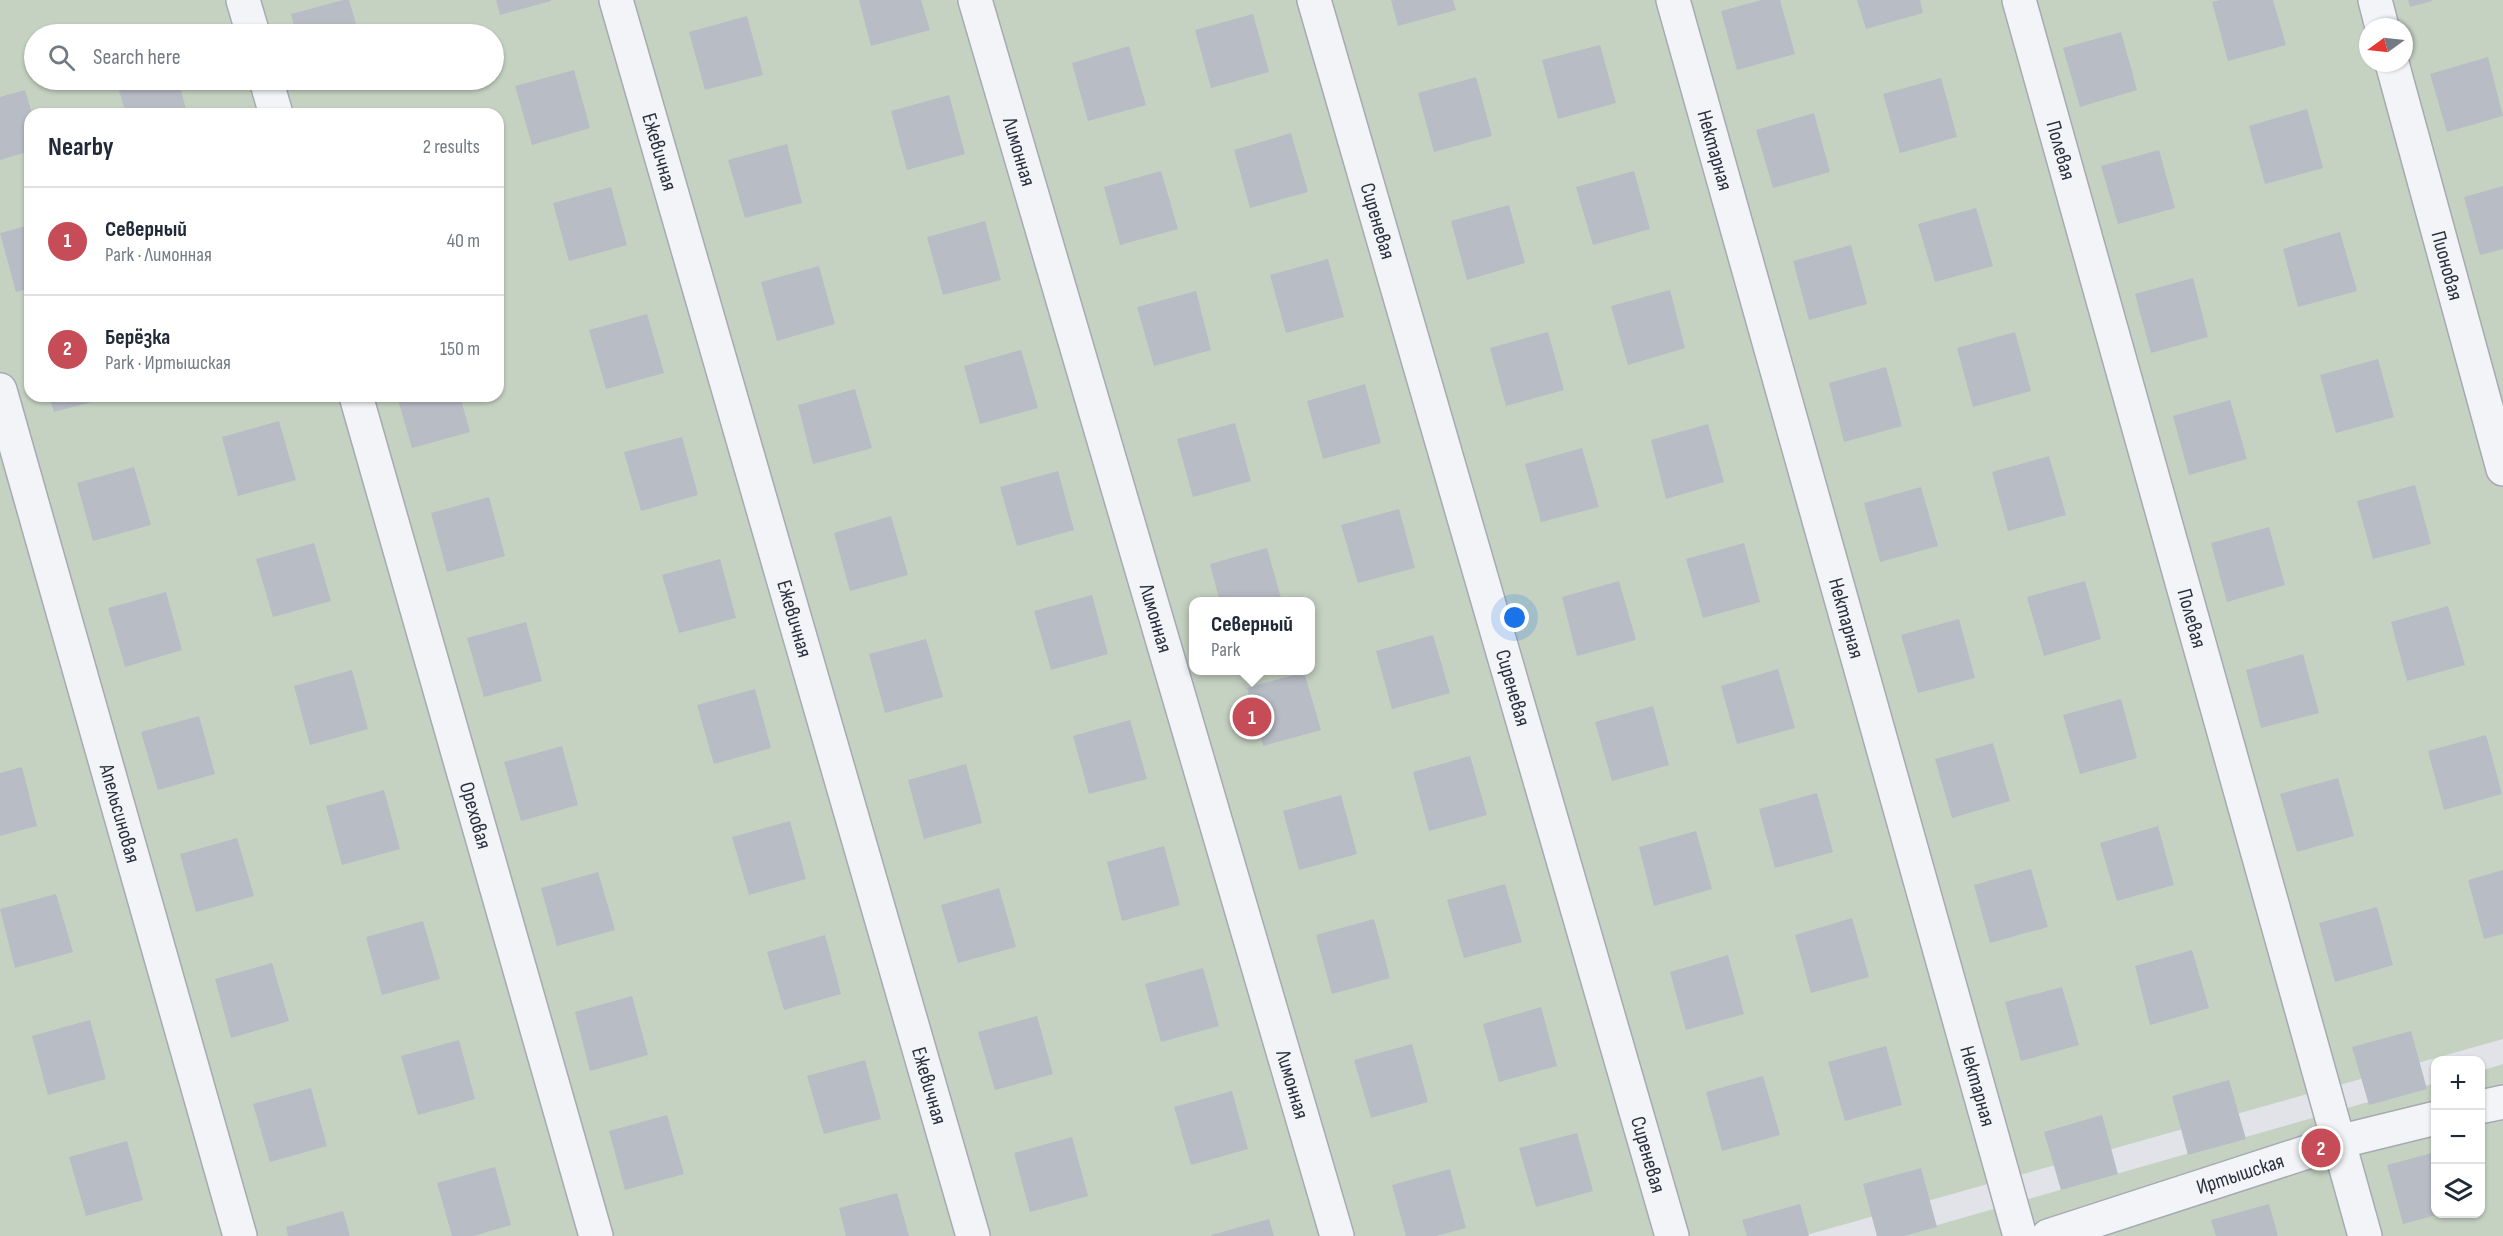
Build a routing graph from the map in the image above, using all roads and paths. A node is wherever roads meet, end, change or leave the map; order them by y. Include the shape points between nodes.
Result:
1 (243, 0) edge
2 (616, 0) edge
3 (975, 0) edge
4 (1314, 0) edge
5 (1672, 0) edge
6 (2019, 0) edge
7 (2375, 0) edge
8 (2380, 18) edge
9 (250, 24) edge
10 (2394, 72) edge
11 (269, 90) edge
12 (274, 108) edge
13 (0, 390) edge
14 (358, 402) edge
15 (2503, 470) edge
16 (2503, 1102) edge
17 (2485, 1106) edge
18 (2431, 1119) edge
19 (2338, 1142) junction
20 (240, 1236) edge
21 (596, 1236) edge
22 (974, 1236) edge
23 (1337, 1236) edge
24 (1672, 1236) edge
25 (2020, 1236) edge
26 (2048, 1236) edge
27 (2365, 1236) edge

1 - 9 street
2 - 22 street, Ежевичная
3 - 23 street, Лимонная
4 - 24 street, Сиреневая
5 - 25 street, Нектарная
6 - 19 street, Полевая
7 - 8 street
10 - 15 street, Пионовая
11 - 12 street
13 - 20 street, Апельсиновая
14 - 21 street, Ореховая
16 - 17 street
18 - 19 street, Иртышская
19 - 26 street, Иртышская
19 - 27 street, Полевая

